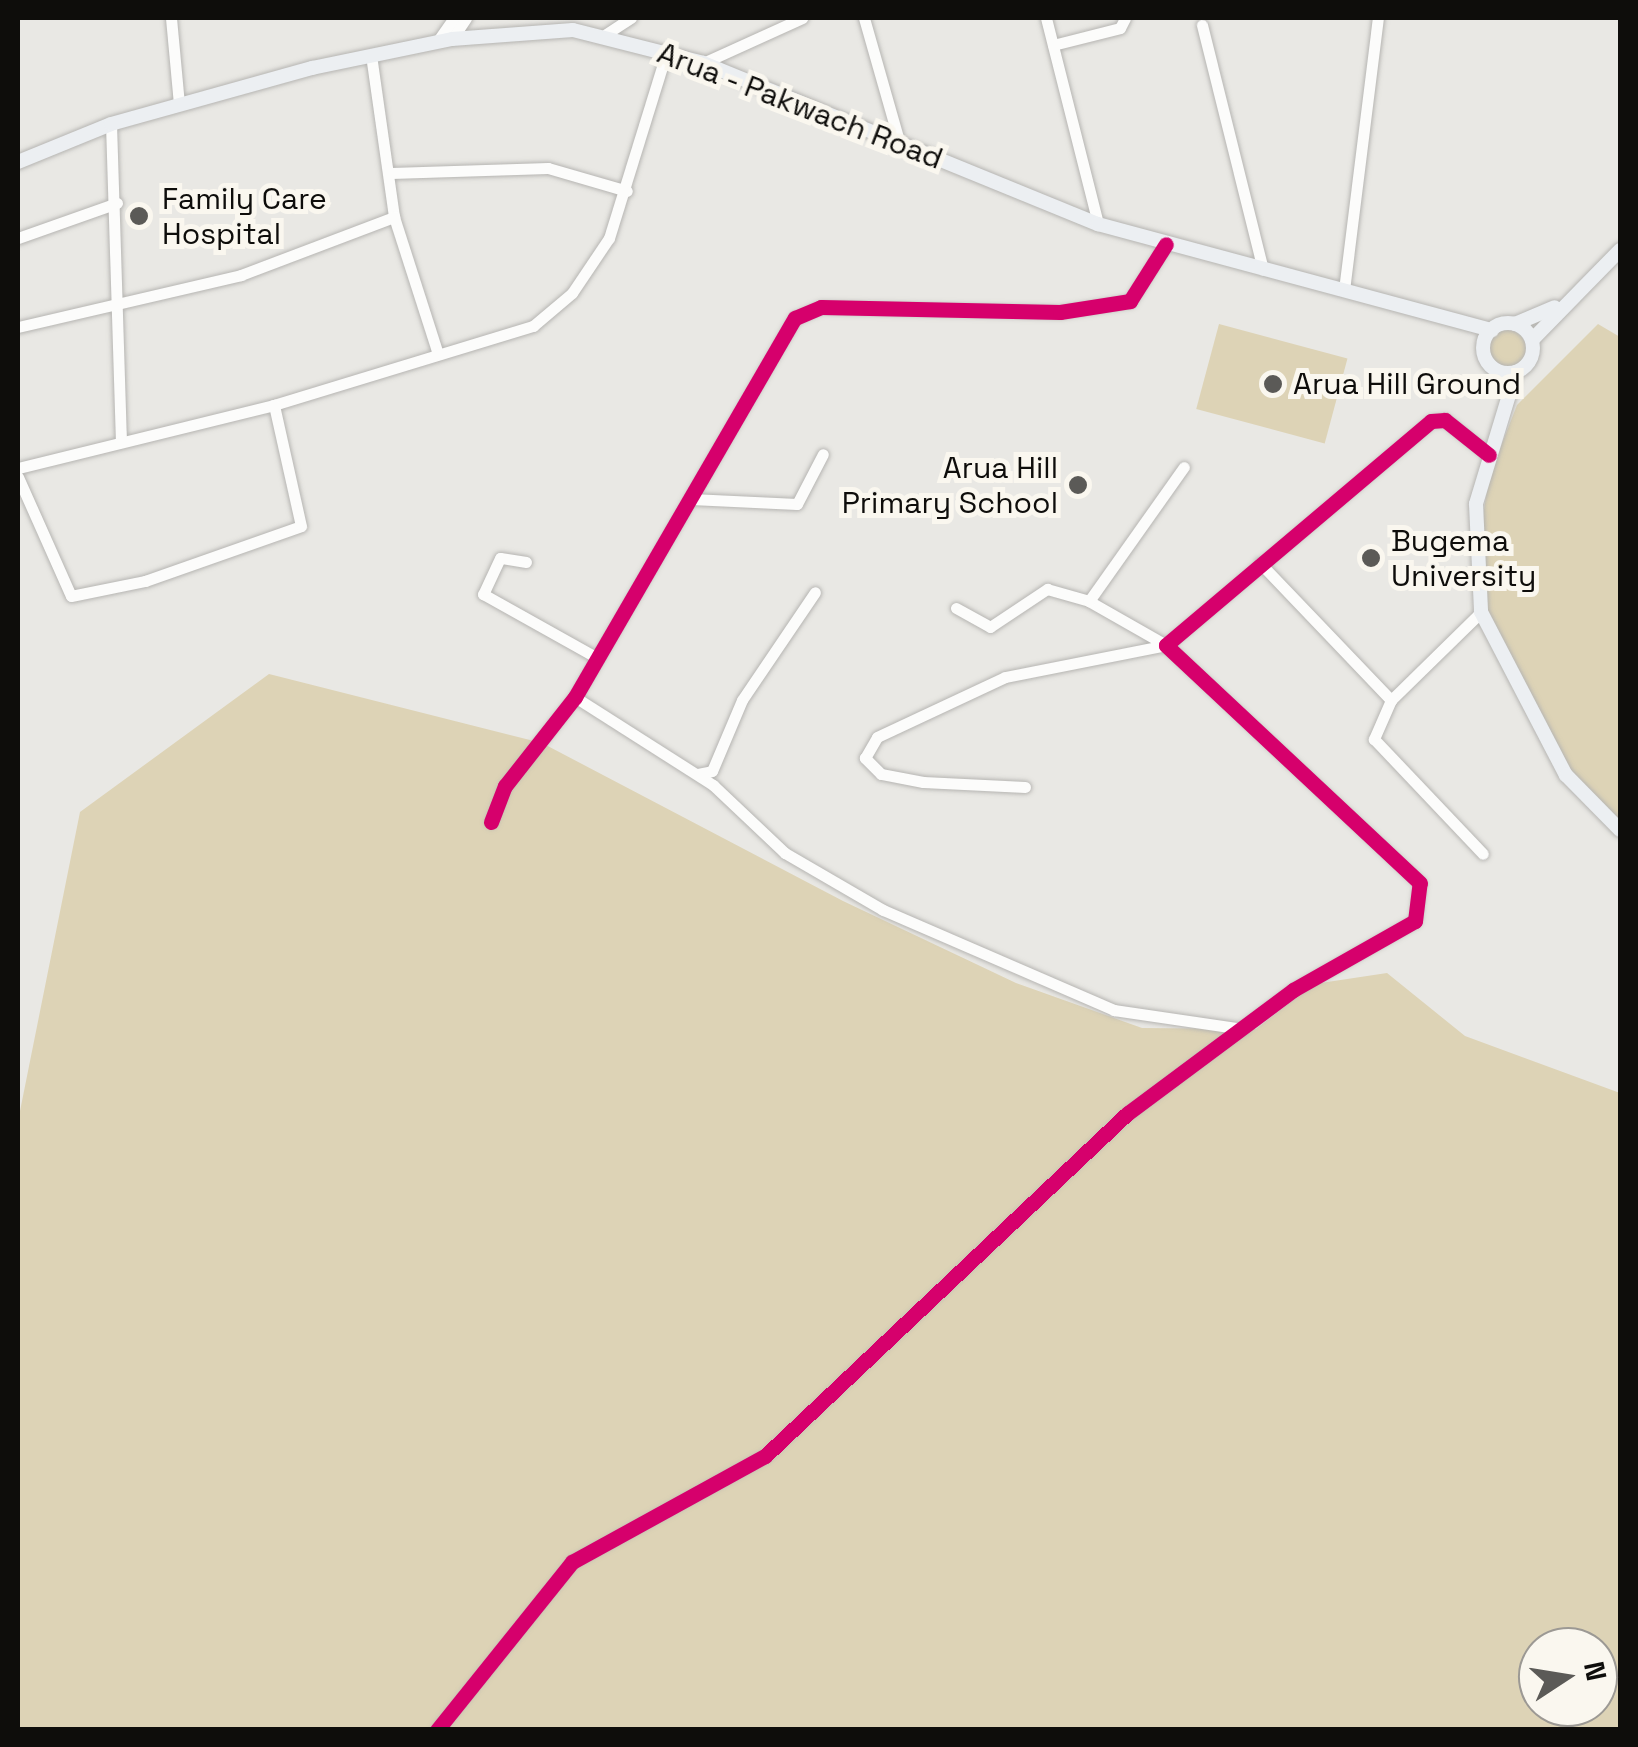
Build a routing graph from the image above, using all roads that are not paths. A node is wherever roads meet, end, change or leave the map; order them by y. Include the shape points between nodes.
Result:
1 (172, 18) edge
2 (454, 18) edge
3 (466, 18) edge
4 (631, 18) edge
5 (802, 18) edge
6 (864, 18) edge
7 (1046, 18) edge
8 (1124, 18) edge
9 (1378, 18) edge
10 (570, 24) edge
11 (1202, 25) dead end
12 (606, 34) junction
13 (444, 40) junction
14 (1053, 45) junction
15 (667, 51) junction
16 (371, 55) junction
17 (703, 62) junction
18 (178, 104) junction
19 (110, 124) junction
20 (900, 144) junction
21 (18, 162) edge
22 (391, 173) junction
23 (627, 191) junction
24 (117, 203) junction
25 (394, 217) junction
26 (1098, 224) junction
27 (18, 238) edge
28 (1166, 244) junction
29 (1620, 250) edge
30 (1263, 270) junction
31 (1344, 290) junction
32 (120, 301) junction
33 (1556, 307) junction
34 (1515, 324) junction
35 (18, 327) edge
36 (1457, 328) junction
37 (1492, 330) junction
38 (1532, 340) junction
39 (438, 354) junction
40 (1484, 354) junction
41 (1498, 371) junction
42 (1516, 372) junction
43 (274, 405) junction
44 (1502, 412) junction
45 (121, 439) junction
46 (823, 454) dead end
47 (1489, 456) junction
48 (18, 468) edge
49 (1184, 468) dead end
50 (18, 477) edge
51 (691, 499) junction
52 (526, 562) dead end
53 (1260, 563) junction
54 (815, 592) dead end
55 (1088, 601) junction
56 (956, 608) dead end
57 (1481, 612) junction
58 (1166, 644) junction
59 (594, 656) junction
60 (575, 697) junction
61 (1390, 700) junction
62 (698, 774) junction
63 (1025, 787) dead end
64 (491, 822) dead end
65 (1620, 830) edge
66 (1482, 854) dead end
67 (1243, 1029) junction
68 (437, 1730) edge

1 - 18 street
2 - 13 street
3 - 13 street
4 - 12 street
5 - 17 street
6 - 20 street
7 - 14 street
8 - 14 street via 1120,28
9 - 31 street
10 - 12 main road, Arua - Pakwach Road
10 - 13 main road, Arua - Pakwach Road
11 - 30 street
12 - 15 main road, Arua - Pakwach Road
13 - 16 main road, Arua - Pakwach Road
14 - 26 street
15 - 17 main road, Arua - Pakwach Road
15 - 23 street
16 - 18 main road, Arua - Pakwach Road
16 - 22 street
17 - 20 main road, Arua - Pakwach Road
18 - 19 main road, Arua - Pakwach Road
19 - 21 main road, Arua - Pakwach Road
19 - 24 street
20 - 26 main road, Arua - Pakwach Road
22 - 23 street via 548,168
22 - 25 street
23 - 39 street via 594,264 558,306 533,326
24 - 27 street
24 - 32 street
25 - 32 street via 241,275
25 - 39 street
26 - 28 main road, Arua - Pakwach Road
28 - 30 main road, Arua - Pakwach Road
28 - 51 street via 1130,301 1060,312 803,312
29 - 33 main road
30 - 31 main road, Arua - Pakwach Road
31 - 36 main road, Arua - Pakwach Road
32 - 35 street
32 - 45 street
33 - 34 main road
33 - 38 main road
34 - 37 main road
34 - 38 main road
36 - 37 main road, Arua - Pakwach Road
36 - 40 main road, Arua - Pakwach Road
37 - 40 main road
38 - 42 main road via 1532,357
39 - 43 street
40 - 41 main road
41 - 42 main road
41 - 44 main road
42 - 44 main road
43 - 45 street
43 - 50 street via 301,526 145,581 70,596
44 - 47 main road
45 - 48 street
46 - 51 street via 796,504
47 - 53 street via 1445,420 1432,420
47 - 57 main road via 1472,544
49 - 55 street
51 - 59 street
52 - 59 street via 500,558 483,594
53 - 58 street
53 - 61 street
54 - 62 street via 742,700 712,771
55 - 56 street via 1047,589 990,627
55 - 58 street
57 - 61 street
57 - 65 main road via 1566,775
58 - 63 street via 1005,676 878,737 865,758 881,774 922,782
58 - 67 street via 1425,897 1415,920 1387,941 1311,978
59 - 60 street
60 - 62 street
60 - 64 street via 504,786
61 - 66 street via 1375,725 1379,752
62 - 67 street via 773,845 883,910 1114,1010
67 - 68 street via 1067,1167 765,1456 572,1562

